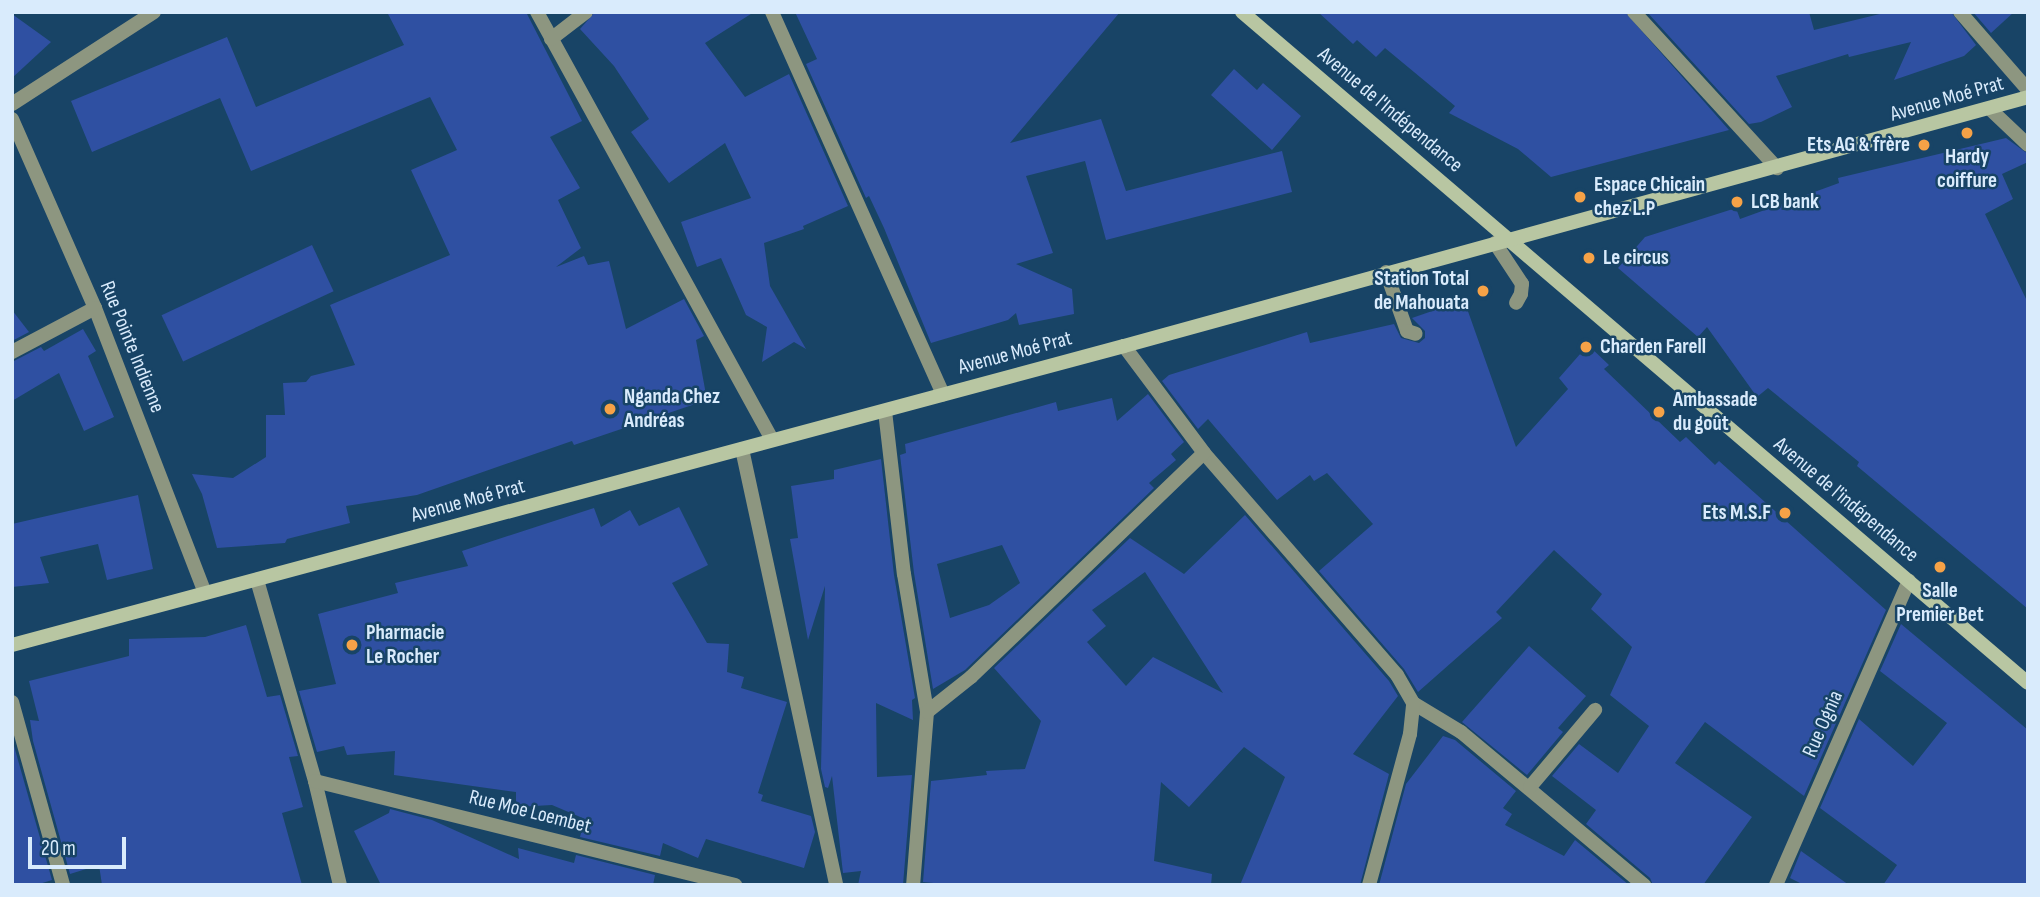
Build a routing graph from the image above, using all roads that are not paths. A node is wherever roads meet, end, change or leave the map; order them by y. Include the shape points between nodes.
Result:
1 (154, 12) edge
2 (537, 12) edge
3 (586, 12) edge
4 (772, 12) edge
5 (1242, 12) edge
6 (1634, 12) edge
7 (1960, 12) edge
8 (551, 39) junction
9 (2028, 90) edge
10 (2028, 97) edge
11 (12, 104) edge
12 (1990, 109) junction
13 (12, 119) edge
14 (2028, 145) edge
15 (1777, 168) junction
16 (1510, 239) junction
17 (1495, 243) junction
18 (1387, 272) junction
19 (1516, 303) dead end
20 (95, 308) junction
21 (1416, 334) dead end
22 (1124, 346) junction
23 (12, 352) edge
24 (943, 394) junction
25 (885, 411) junction
26 (772, 440) junction
27 (742, 449) junction
28 (1204, 453) junction
29 (257, 580) junction
30 (1909, 581) junction
31 (205, 593) junction
32 (12, 645) edge
33 (2028, 683) edge
34 (12, 702) edge
35 (1413, 703) junction
36 (1594, 710) dead end
37 (927, 712) junction
38 (315, 781) junction
39 (1530, 787) junction
40 (691, 879) edge
41 (64, 885) edge
42 (340, 885) edge
43 (735, 885) edge
44 (836, 885) edge
45 (913, 885) edge
46 (1368, 885) edge
47 (1644, 885) edge
48 (1776, 885) edge

1 - 11 street
2 - 8 street
3 - 8 street
4 - 24 street
5 - 16 street, Avenue de l'Indépendance
6 - 15 street
7 - 9 street
8 - 26 street
10 - 12 street, Avenue Moé Prat
12 - 14 street
12 - 15 street, Avenue Moé Prat
13 - 20 street, Rue Pointe Indienne
15 - 16 street, Avenue Moé Prat
16 - 17 street, Avenue Moé Prat
16 - 30 street, Avenue de l'indépendance
17 - 18 street, Avenue Moé Prat
17 - 19 street via 1522,284
18 - 21 street via 1408,331
18 - 22 street, Avenue Moé Prat
20 - 23 street
20 - 31 street, Rue Pointe Indienne
22 - 24 street, Avenue Moé Prat
22 - 28 street
24 - 25 street, Avenue Moé Prat
25 - 26 street, Avenue Moé Prat
25 - 37 street via 904,573
26 - 27 street, Avenue Moé Prat
27 - 29 street, Avenue Moé Prat
27 - 44 street
28 - 35 street via 1397,675
28 - 37 street via 971,677
29 - 31 street, Avenue Moé Prat
29 - 38 street
30 - 33 street, Avenue de l'indépendance
30 - 48 street, Rue Ognia
31 - 32 street, Avenue Moé Prat
34 - 41 street
35 - 39 street via 1461,732
35 - 46 street via 1410,734
36 - 39 street
37 - 45 street
38 - 40 street, Rue Moe Loembet
38 - 42 street
39 - 47 street
40 - 43 street, Rue Moe Loembet

